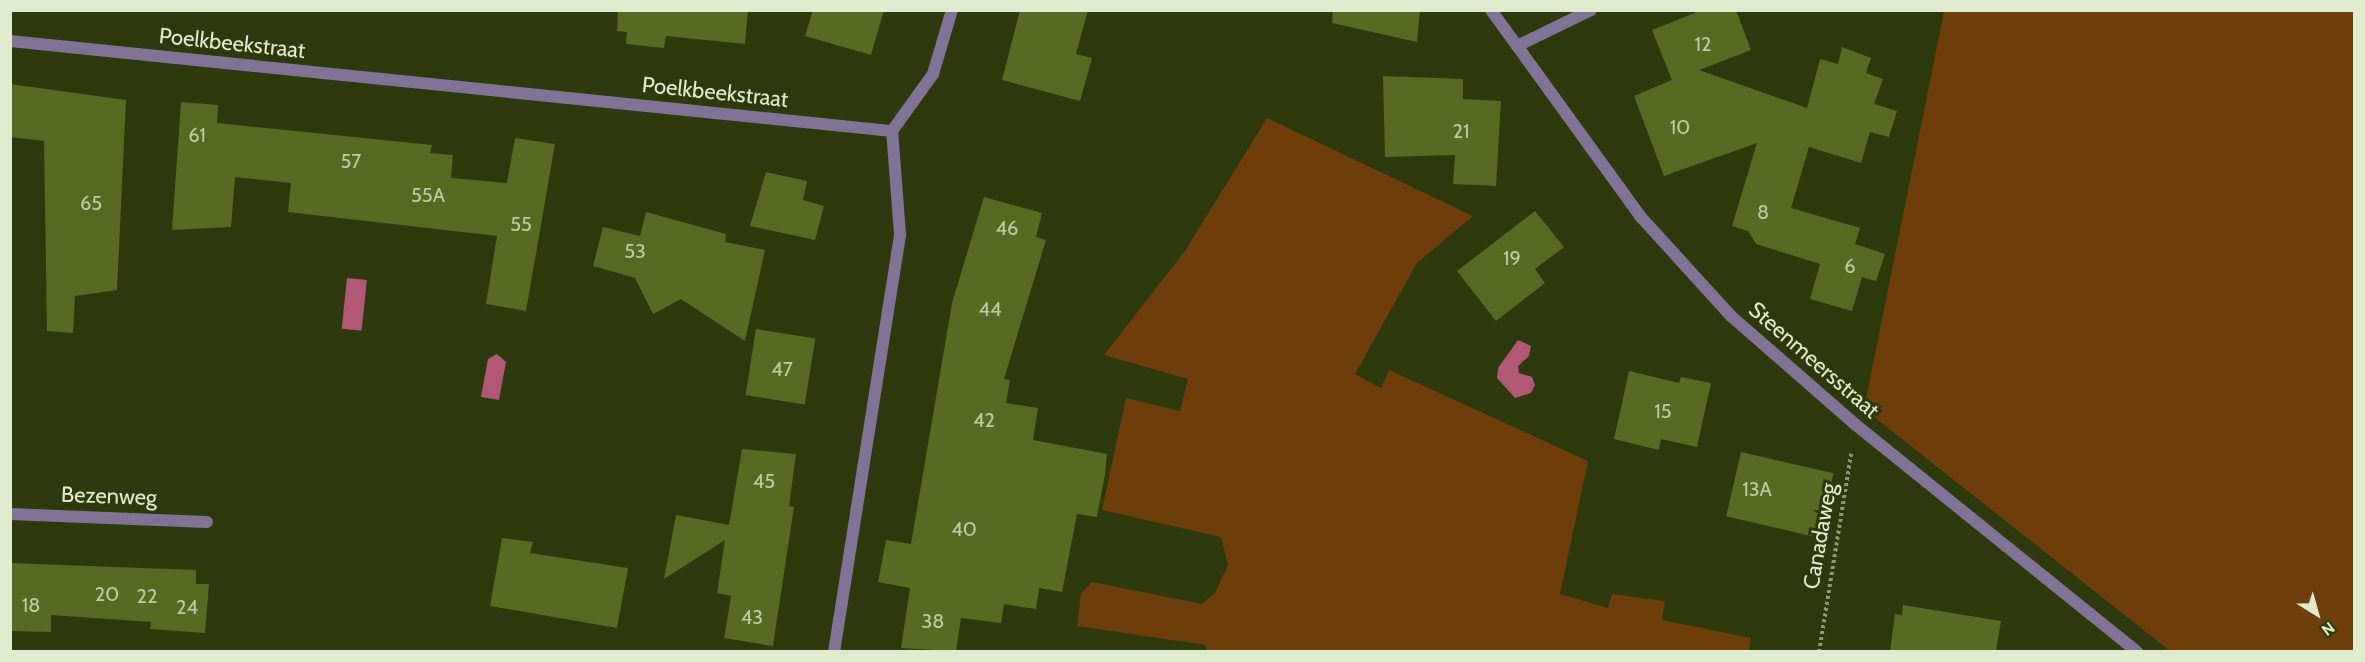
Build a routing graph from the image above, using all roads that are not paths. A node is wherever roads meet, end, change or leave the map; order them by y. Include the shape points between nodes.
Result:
1 (952, 10) edge
2 (1491, 10) edge
3 (1591, 10) edge
4 (10, 41) edge
5 (1517, 46) junction
6 (892, 131) junction
7 (10, 514) edge
8 (207, 522) dead end
9 (834, 651) edge
10 (2137, 651) edge

1 - 6 street via 933,74
2 - 5 street, Steenmeersstraat
3 - 5 street
4 - 6 street, Poelkbeekstraat
5 - 10 street, Steenmeersstraat via 1640,216 1731,316 1856,425
6 - 9 street via 900,234
7 - 8 street, Bezenweg

